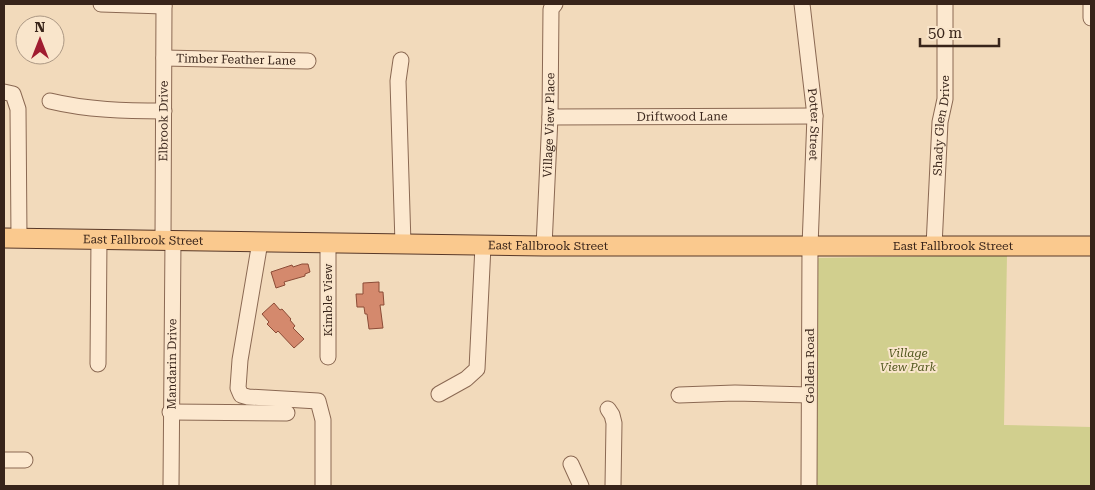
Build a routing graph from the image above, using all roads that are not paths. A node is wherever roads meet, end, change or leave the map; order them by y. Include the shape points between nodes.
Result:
1 (101, 4) edge
2 (555, 4) edge
3 (802, 4) edge
4 (945, 4) edge
5 (1091, 4) edge
6 (164, 5) edge
7 (1091, 18) edge
8 (164, 58) junction
9 (401, 60) dead end
10 (308, 61) dead end
11 (4, 92) edge
12 (50, 100) dead end
13 (164, 110) junction
14 (815, 116) junction
15 (550, 117) junction
16 (11, 238) edge
17 (99, 238) junction
18 (168, 240) junction
19 (260, 242) junction
20 (328, 244) junction
21 (403, 244) junction
22 (482, 246) junction
23 (544, 246) junction
24 (810, 246) junction
25 (934, 246) junction
26 (1091, 246) edge
27 (328, 358) dead end
28 (98, 364) dead end
29 (439, 394) dead end
30 (679, 395) dead end
31 (809, 395) junction
32 (608, 409) dead end
33 (170, 412) junction
34 (287, 413) dead end
35 (4, 460) edge
36 (25, 460) dead end
37 (571, 464) dead end
38 (171, 486) edge
39 (323, 486) edge
40 (581, 486) edge
41 (612, 486) edge
42 (809, 486) edge

1 - 6 street
2 - 15 street, Village View Place via 551,9
3 - 14 street, Potter Street
4 - 25 street, Shady Glen Drive via 945,99 940,122
5 - 7 street
6 - 8 street, Elbrook Drive
8 - 10 street, Timber Feather Lane
8 - 13 street, Elbrook Drive
9 - 21 street via 398,81
11 - 16 street via 13,94 18,109
12 - 13 street via 72,106
13 - 18 street, Elbrook Drive
14 - 15 street, Driftwood Lane
14 - 24 street, Potter Street
15 - 23 street, Village View Place
16 - 17 main road, East Fallbrook Street
17 - 18 main road, East Fallbrook Street
17 - 28 street
18 - 19 main road, East Fallbrook Street
18 - 33 street, Mandarin Drive
19 - 20 main road, East Fallbrook Street
19 - 39 street via 238,388 241,395 248,397 318,401 323,420
20 - 21 main road, East Fallbrook Street
20 - 27 street, Kimble View
21 - 22 main road, East Fallbrook Street
22 - 23 main road, East Fallbrook Street
22 - 29 street via 476,368
23 - 24 main road, East Fallbrook Street
24 - 25 main road, East Fallbrook Street
24 - 31 street, Golden Road
25 - 26 main road, East Fallbrook Street
30 - 31 street
31 - 42 street, Golden Road
32 - 41 street via 614,424
33 - 34 street
33 - 38 street, Mandarin Drive
35 - 36 street
37 - 40 street

